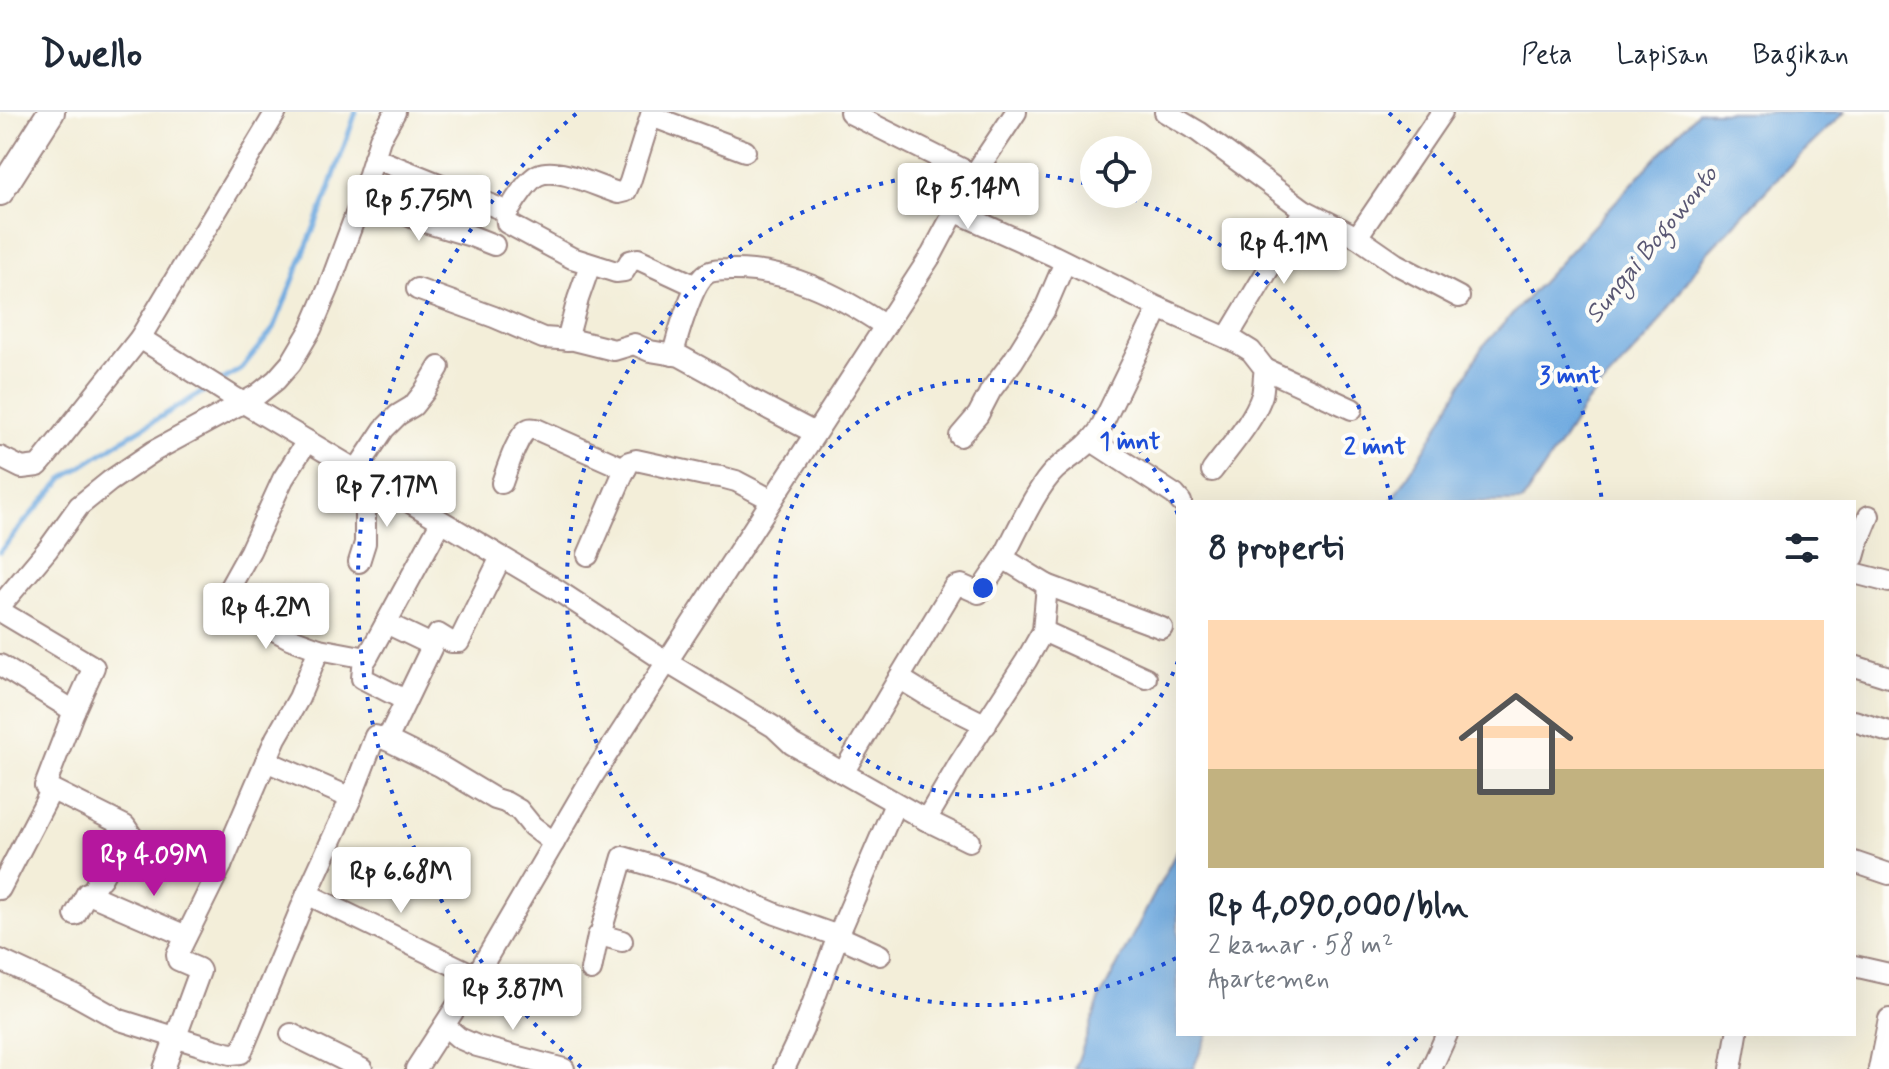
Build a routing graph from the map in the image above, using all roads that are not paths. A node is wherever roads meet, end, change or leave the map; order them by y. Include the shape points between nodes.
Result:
1 (51, 112) edge
2 (276, 112) edge
3 (395, 112) edge
4 (850, 112) edge
5 (1016, 112) edge
6 (1165, 112) edge
7 (1442, 112) edge
8 (651, 114) edge
9 (745, 151) dead end
10 (374, 158) junction
11 (974, 175) junction
12 (0, 192) edge
13 (363, 196) junction
14 (1304, 210) junction
15 (506, 211) junction
16 (954, 211) junction
17 (1357, 237) junction
18 (494, 245) dead end
19 (1065, 262) junction
20 (590, 265) junction
21 (696, 286) junction
22 (417, 289) dead end
23 (1459, 297) dead end
24 (1159, 308) junction
25 (885, 326) junction
26 (140, 338) junction
27 (1227, 338) junction
28 (567, 340) junction
29 (673, 355) junction
30 (439, 367) dead end
31 (1265, 369) junction
32 (237, 400) junction
33 (1352, 409) dead end
34 (815, 433) junction
35 (960, 436) dead end
36 (307, 441) junction
37 (1092, 441) junction
38 (0, 457) edge
39 (626, 469) junction
40 (356, 471) junction
41 (1212, 471) dead end
42 (374, 482) junction
43 (502, 483) dead end
44 (772, 500) junction
45 (1179, 500) edge
46 (1869, 516) dead end
47 (441, 522) junction
48 (1856, 550) edge
49 (588, 555) dead end
50 (501, 557) junction
51 (1003, 558) junction
52 (359, 562) dead end
53 (1856, 574) edge
54 (1889, 582) edge
55 (1047, 585) junction
56 (0, 606) edge
57 (386, 623) junction
58 (1162, 628) dead end
59 (1043, 631) junction
60 (432, 645) junction
61 (319, 649) junction
62 (364, 659) junction
63 (668, 663) junction
64 (0, 665) edge
65 (1856, 667) edge
66 (1889, 677) edge
67 (899, 678) junction
68 (1146, 678) dead end
69 (405, 700) junction
70 (74, 711) junction
71 (1856, 722) edge
72 (986, 725) junction
73 (1889, 732) edge
74 (387, 740) junction
75 (266, 761) junction
76 (843, 773) junction
77 (51, 791) junction
78 (351, 798) junction
79 (895, 804) junction
80 (926, 820) junction
81 (969, 841) dead end
82 (554, 843) junction
83 (1856, 863) edge
84 (109, 865) dead end
85 (221, 866) junction
86 (1889, 874) edge
87 (0, 889) edge
88 (307, 894) junction
89 (91, 895) junction
90 (75, 915) dead end
91 (600, 935) junction
92 (186, 936) junction
93 (838, 936) junction
94 (622, 941) dead end
95 (880, 955) dead end
96 (0, 960) edge
97 (1856, 966) edge
98 (591, 970) dead end
99 (1889, 974) edge
100 (476, 976) junction
101 (1889, 1019) edge
102 (445, 1026) junction
103 (291, 1034) dead end
104 (1446, 1036) edge
105 (1737, 1036) edge
106 (176, 1037) junction
107 (164, 1069) edge
108 (362, 1069) edge
109 (416, 1069) edge
110 (564, 1069) edge
111 (784, 1069) edge
112 (1431, 1069) edge
113 (1731, 1069) edge
114 (1879, 1069) edge

1 - 12 main road
2 - 26 street
3 - 10 street
4 - 11 street
5 - 11 street
6 - 14 street
7 - 17 street
8 - 9 street
8 - 15 street via 626,191 549,173 536,176
10 - 13 street
10 - 15 street
11 - 16 street
13 - 18 street
13 - 32 street via 311,329 291,363 276,380
14 - 17 street
14 - 27 street
15 - 20 street via 507,223
16 - 19 street
16 - 25 street
17 - 23 street
19 - 24 street
19 - 35 street via 1029,336
20 - 21 street via 621,272 638,259
20 - 28 street
21 - 25 street via 711,271 752,269 787,276 855,306
21 - 29 street
22 - 28 street via 543,338
24 - 27 street
24 - 37 street
25 - 34 street
26 - 32 street
26 - 38 street via 38,466 22,468
27 - 31 street via 1251,351
28 - 29 street via 614,350 634,344
29 - 34 street via 702,366 746,397
30 - 40 street via 413,406 384,429
31 - 33 street
31 - 41 street via 1259,402
32 - 36 street
32 - 56 street via 79,506
34 - 44 street
36 - 40 street
36 - 61 street via 283,479 222,607
37 - 45 street
37 - 51 street via 1044,483
39 - 43 street via 529,428 518,441
39 - 44 street via 636,460 721,477
39 - 49 street
40 - 42 street
42 - 47 street
42 - 52 street
44 - 63 street
46 - 48 street
47 - 50 street
47 - 57 street
50 - 60 street via 459,642 438,634
50 - 63 street
51 - 55 street
51 - 67 street via 979,593 954,587
53 - 54 street
55 - 58 street
55 - 59 street
56 - 70 street via 94,667
57 - 60 street
57 - 62 street
59 - 68 street
59 - 72 street
60 - 69 street
61 - 62 street
61 - 75 street
62 - 69 street via 362,678
63 - 76 street
63 - 82 street
64 - 70 street
65 - 66 street
67 - 72 street
67 - 76 street
69 - 74 street
70 - 77 street via 45,786
71 - 73 street
72 - 80 street
74 - 78 street via 374,738
74 - 82 street via 519,810
75 - 78 street
75 - 85 street
76 - 79 street
77 - 85 street via 125,826 137,844 168,862 181,849
77 - 87 street
78 - 88 street
79 - 80 street
79 - 93 street
80 - 81 street
82 - 100 street
83 - 86 street
84 - 89 street
85 - 92 street
88 - 100 street
88 - 106 street via 241,1053
89 - 90 street via 87,893
89 - 92 street
91 - 93 street via 623,857
91 - 94 street
91 - 98 street
92 - 106 street via 176,957 200,971
93 - 95 street
93 - 111 street
96 - 106 street via 120,1020
97 - 99 street
100 - 102 street
101 - 114 street
102 - 109 street
102 - 110 street via 477,1046
103 - 108 street
104 - 112 street
105 - 113 street
106 - 107 street

